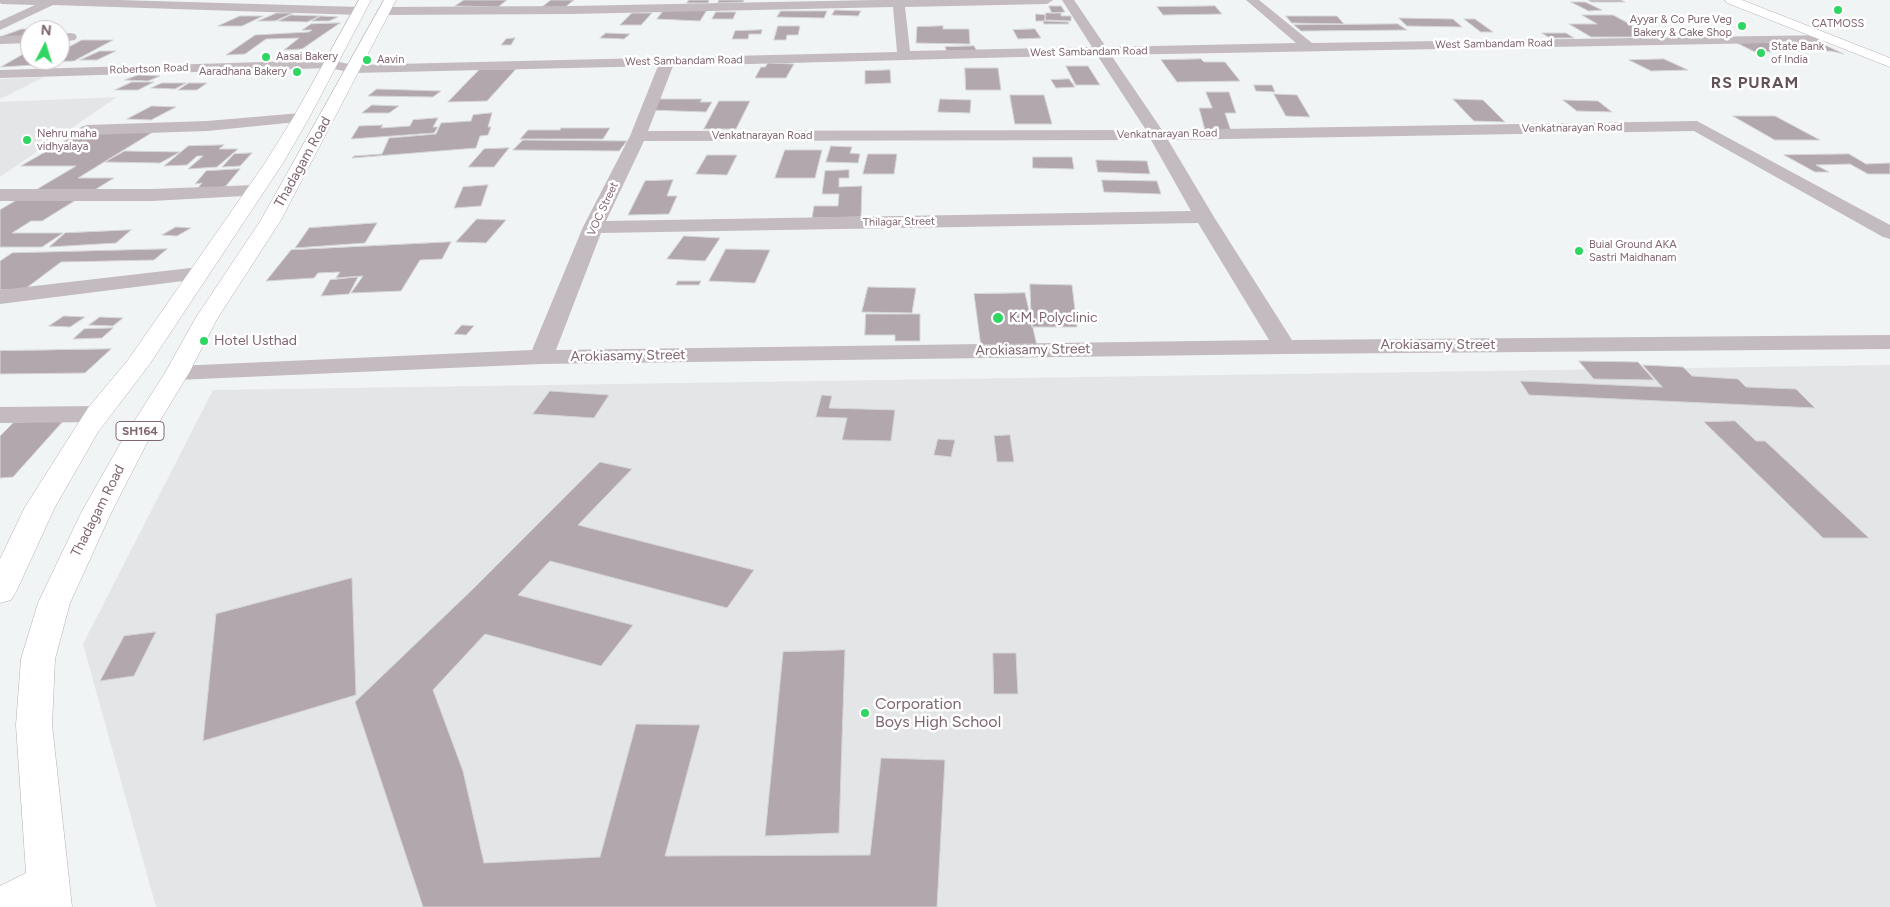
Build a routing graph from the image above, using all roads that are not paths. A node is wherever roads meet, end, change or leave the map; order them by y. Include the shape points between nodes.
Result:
1 (2, 0) edge
2 (1047, 0) edge
3 (1068, 0) edge
4 (1252, 0) edge
5 (1732, 0) edge
6 (52, 1) junction
7 (898, 2) edge
8 (375, 5) edge
9 (0, 26) edge
10 (1824, 38) junction
11 (20, 39) edge
12 (0, 40) edge
13 (1310, 48) junction
14 (1101, 51) junction
15 (904, 56) junction
16 (667, 62) junction
17 (1890, 63) edge
18 (342, 66) junction
19 (0, 74) edge
20 (301, 118) junction
21 (87, 130) dead end
22 (1157, 135) junction
23 (638, 136) junction
24 (255, 191) junction
25 (0, 195) edge
26 (1204, 217) junction
27 (594, 226) junction
28 (1890, 233) edge
29 (199, 273) junction
30 (0, 297) edge
31 (1890, 342) edge
32 (1285, 346) junction
33 (541, 357) junction
34 (177, 373) junction
35 (97, 414) junction
36 (0, 415) edge
37 (0, 592) edge
38 (49, 895) edge
39 (2, 907) edge

1 - 6 street
2 - 7 street
3 - 14 street
4 - 13 street
5 - 10 main road
6 - 8 street
6 - 9 street
7 - 8 street via 572,10
7 - 15 street
8 - 18 main road, Thadagam Road / SH164
10 - 13 street, West Sambandam Road
10 - 17 main road
11 - 12 street
13 - 14 street, West Sambandam Road
14 - 15 street, West Sambandam Road
14 - 22 street
15 - 16 street, West Sambandam Road
16 - 18 street, West Sambandam Road
16 - 23 street, VOC Street
18 - 19 street, Robertson Road
18 - 20 main road, Thadagam Road / SH164
18 - 34 main road, Thadagam Road / SH164 via 272,220 206,319
20 - 21 street via 207,126
20 - 24 main road, Thadagam Road / SH164
22 - 23 street, Venkatnarayan Road
22 - 26 street
22 - 28 street, Venkatnarayan Road via 1696,126
23 - 27 street, VOC Street
24 - 25 street
24 - 29 main road, Thadagam Road / SH164
26 - 27 street, Thilagar Street
26 - 32 street
27 - 33 street, VOC Street
29 - 30 street
29 - 35 main road, Thadagam Road / SH164 via 137,365
31 - 32 street, Arokiasamy Street
32 - 33 street, Arokiasamy Street
33 - 34 street, Arokiasamy Street
34 - 38 main road, Thadagam Road / SH164 via 137,437 96,513 54,603 38,659 34,725
35 - 36 street
35 - 37 main road, Thadagam Road / SH164 via 40,507
38 - 39 main road

